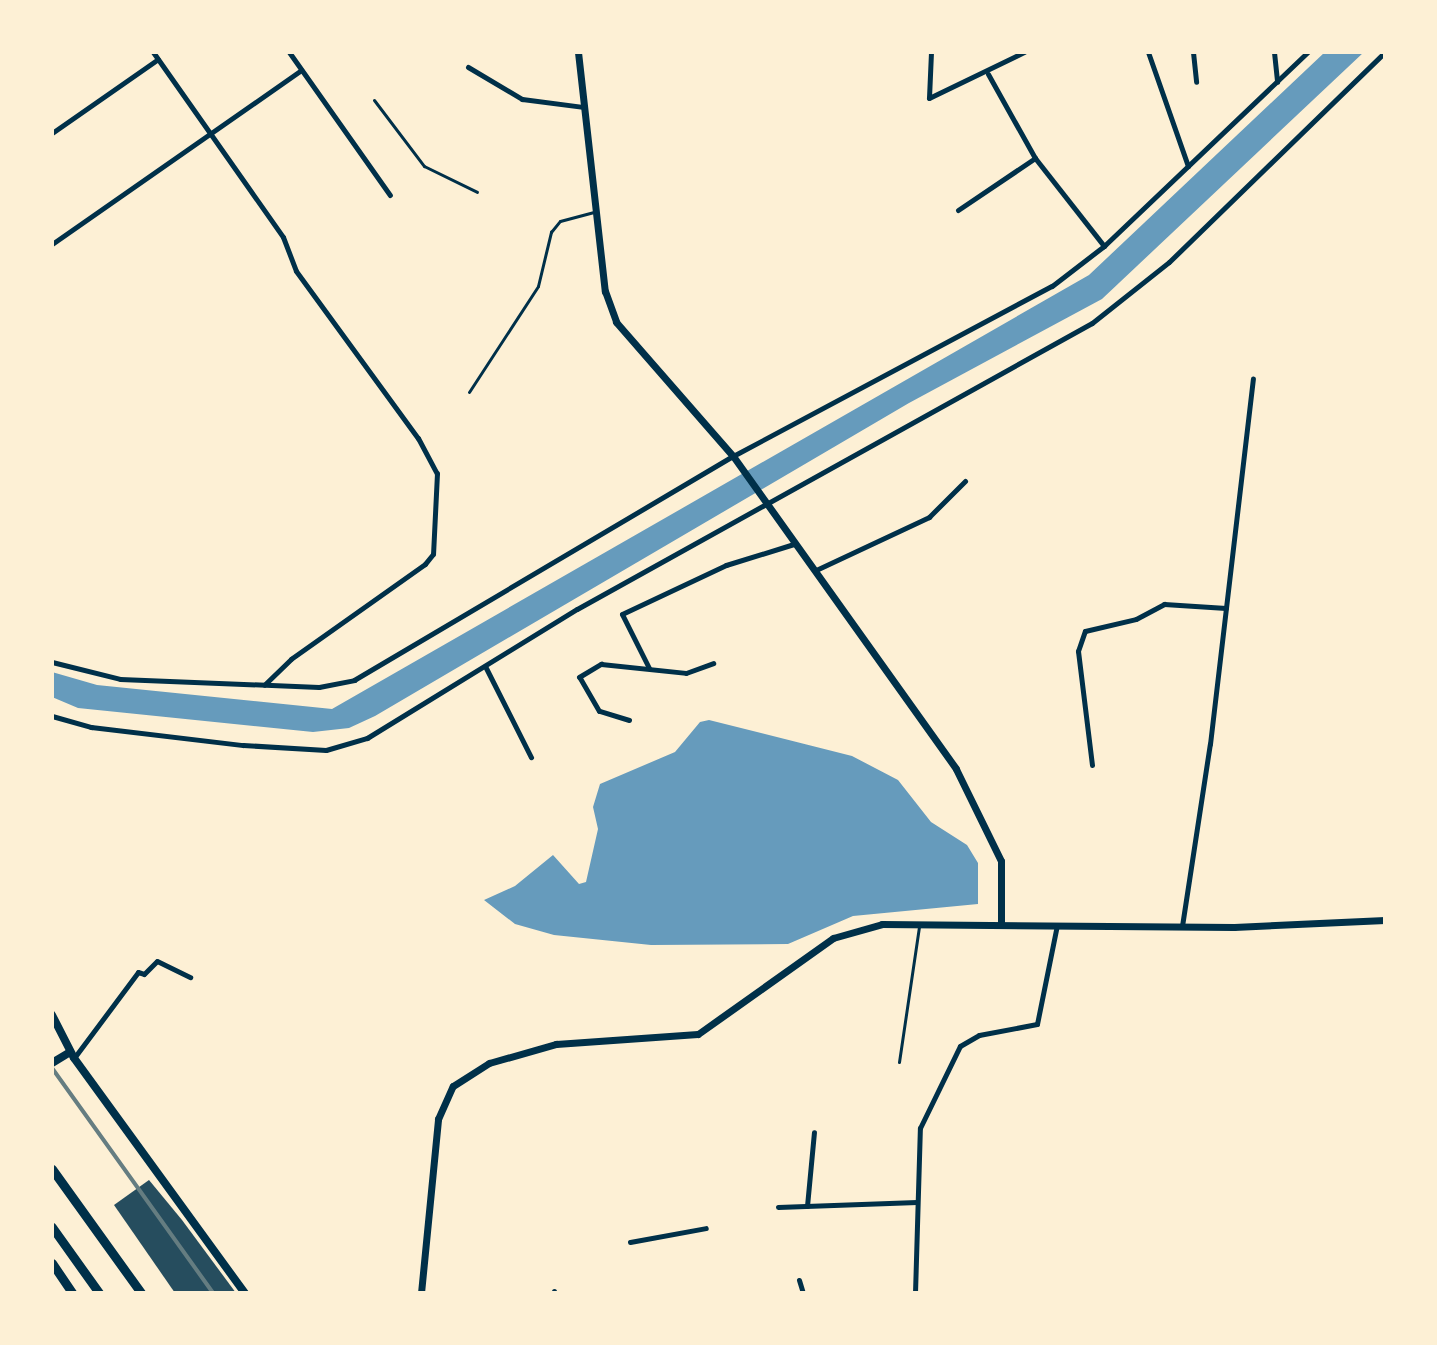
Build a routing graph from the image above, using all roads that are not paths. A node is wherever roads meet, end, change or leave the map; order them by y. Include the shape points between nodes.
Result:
1 (153, 52) edge
2 (289, 52) edge
3 (578, 52) edge
4 (931, 52) edge
5 (1024, 52) edge
6 (1148, 52) edge
7 (1193, 52) edge
8 (1274, 52) edge
9 (1308, 52) edge
10 (1385, 52) edge
11 (158, 59) junction
12 (468, 67) dead end
13 (301, 70) junction
14 (988, 74) junction
15 (1196, 82) dead end
16 (1277, 82) junction
17 (374, 100) dead end
18 (584, 107) junction
19 (52, 133) edge
20 (209, 134) junction
21 (1035, 158) junction
22 (1188, 166) junction
23 (477, 192) dead end
24 (390, 195) dead end
25 (958, 210) dead end
26 (596, 212) junction
27 (52, 244) edge
28 (1104, 246) junction
29 (1253, 379) dead end
30 (469, 392) dead end
31 (733, 456) junction
32 (965, 481) dead end
33 (766, 508) junction
34 (794, 544) junction
35 (816, 570) junction
36 (1226, 608) junction
37 (52, 662) edge
38 (713, 663) dead end
39 (486, 668) junction
40 (649, 668) junction
41 (264, 686) junction
42 (52, 716) edge
43 (629, 720) dead end
44 (531, 757) dead end
45 (1092, 765) dead end
46 (1385, 920) edge
47 (919, 924) junction
48 (1001, 924) junction
49 (1057, 924) junction
50 (1182, 926) junction
51 (190, 977) dead end
52 (52, 1015) edge
53 (55, 1031) edge
54 (72, 1055) junction
55 (899, 1062) dead end
56 (52, 1063) edge
57 (814, 1132) dead end
58 (52, 1169) edge
59 (918, 1202) junction
60 (807, 1206) junction
61 (778, 1207) dead end
62 (52, 1227) edge
63 (706, 1228) dead end
64 (630, 1242) dead end
65 (52, 1263) edge
66 (799, 1280) dead end
67 (72, 1293) edge
68 (99, 1293) edge
69 (141, 1293) edge
70 (245, 1293) edge
71 (421, 1293) edge
72 (803, 1293) edge
73 (915, 1293) edge

1 - 11 street
2 - 13 street
3 - 18 street
4 - 14 street via 929,98
5 - 14 street
6 - 22 street
7 - 15 street
8 - 16 street
9 - 16 street
10 - 33 street via 1169,262 1092,323
11 - 19 street
11 - 20 street
12 - 18 street via 522,99
13 - 20 street
13 - 24 street
14 - 21 street
16 - 22 street
17 - 23 lane via 424,166
18 - 26 street
20 - 27 street
20 - 41 street via 280,233 296,271 418,438 438,485 433,554 425,564 291,659
21 - 25 street
21 - 28 street
22 - 28 street
26 - 30 lane via 560,221 551,232 538,286
26 - 31 street via 605,291 616,322
28 - 31 street via 1052,286
29 - 36 street
31 - 33 street
31 - 41 street via 363,675 328,686
32 - 35 street via 929,517
33 - 34 street
33 - 39 street via 577,609
34 - 35 street
34 - 40 street via 726,565 622,614
35 - 48 street via 981,812 1001,861
36 - 45 street via 1164,604 1136,619 1085,631 1078,651
36 - 50 street
37 - 41 street via 120,679
38 - 40 street via 686,673
39 - 42 street via 367,738 326,750 102,729
39 - 44 street
40 - 43 street via 601,664 579,677 599,711
46 - 50 street
47 - 48 street
47 - 55 lane
47 - 71 street via 882,924 833,938 698,1034 556,1044 470,1072 447,1095 438,1119
48 - 49 street
49 - 50 street
49 - 59 street via 1037,1024 979,1035 960,1046 920,1128
51 - 54 street via 157,961 144,974 138,972
52 - 53 main road
53 - 54 main road
54 - 56 main road
54 - 70 main road
57 - 60 street
58 - 69 highway
59 - 60 street
59 - 73 street
60 - 61 street
62 - 68 highway
63 - 64 street
65 - 67 highway
66 - 72 street

